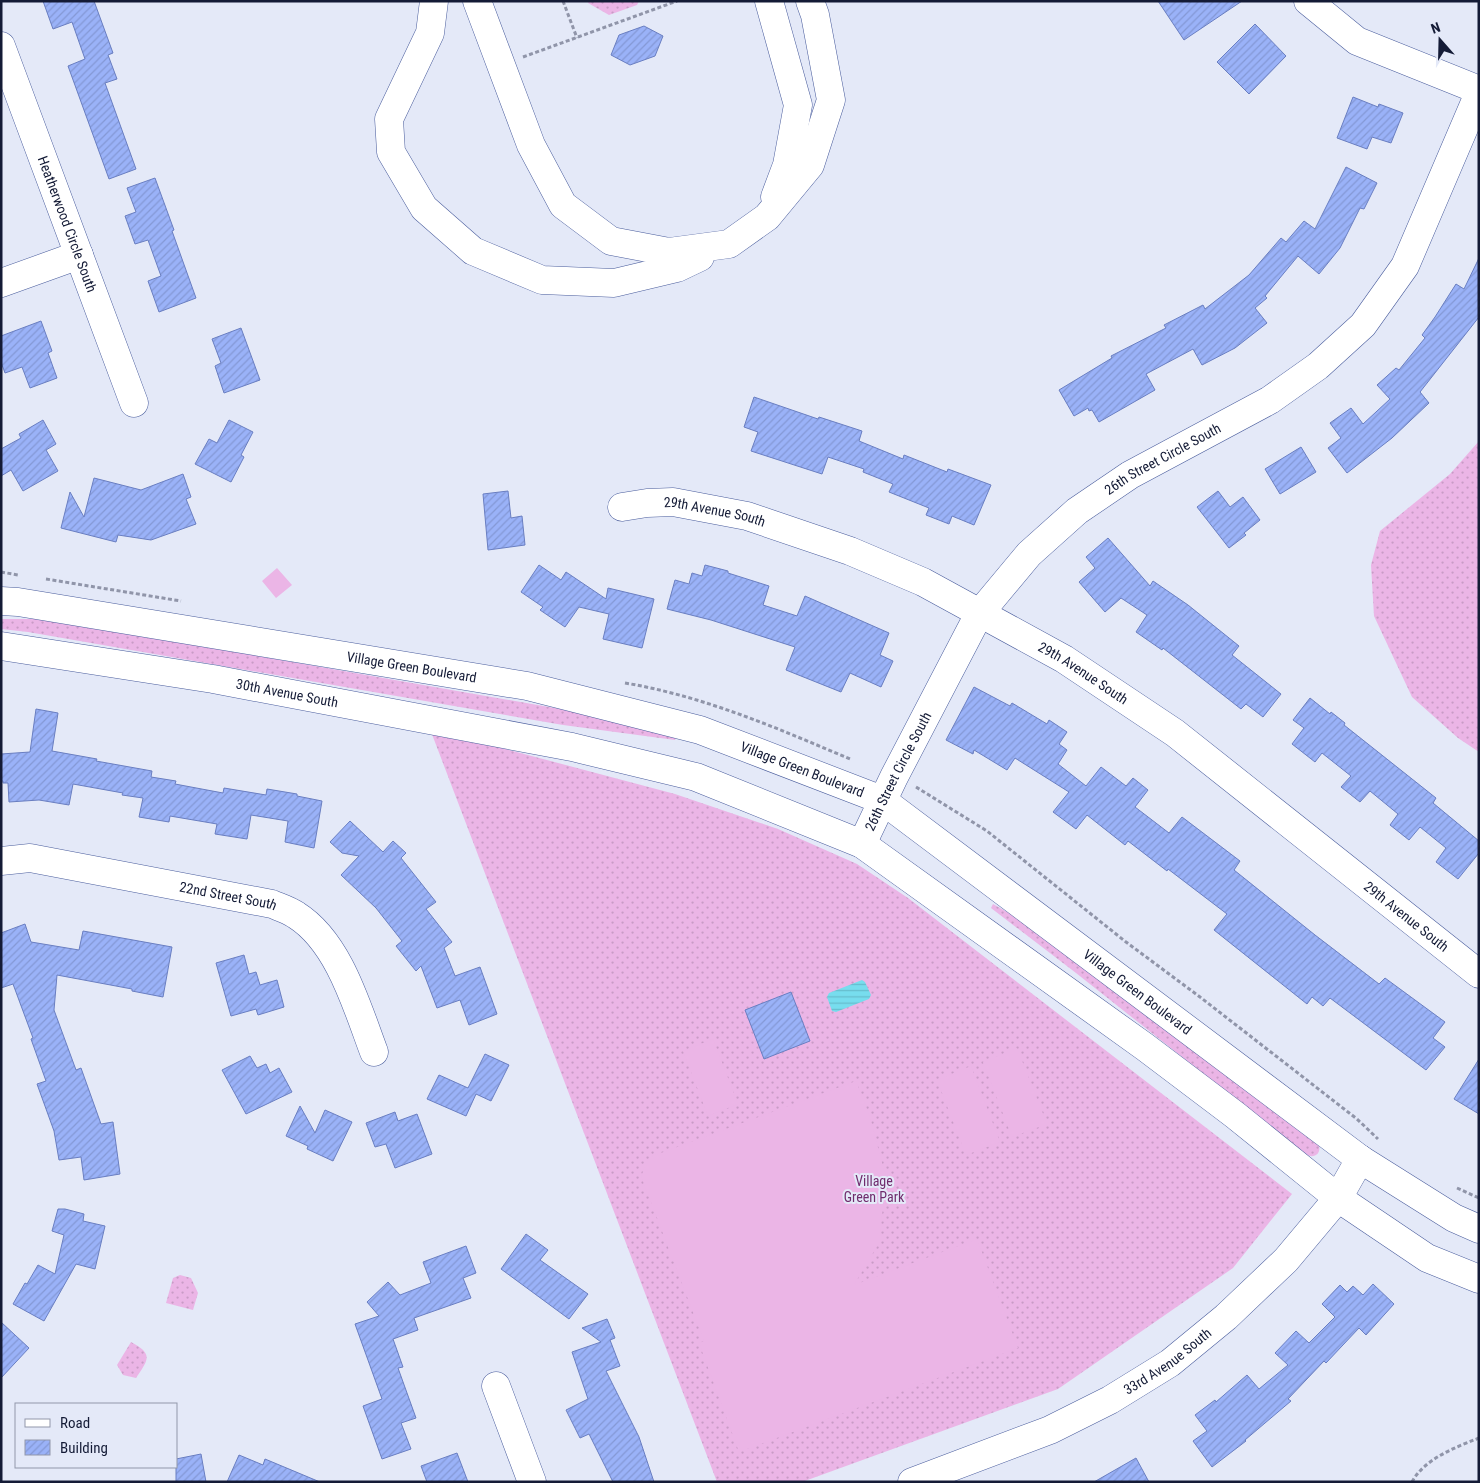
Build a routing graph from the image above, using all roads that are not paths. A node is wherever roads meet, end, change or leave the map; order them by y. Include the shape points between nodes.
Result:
1 (434, 1) edge
2 (477, 1) edge
3 (769, 1) edge
4 (810, 1) edge
5 (1308, 1) edge
6 (1, 46) edge
7 (1479, 92) edge
8 (767, 217) junction
9 (729, 244) junction
10 (79, 255) junction
11 (1, 284) edge
12 (134, 403) dead end
13 (622, 507) dead end
14 (1, 601) edge
15 (979, 614) junction
16 (1, 646) edge
17 (882, 800) junction
18 (862, 844) junction
19 (1, 861) edge
20 (1479, 974) edge
21 (374, 1052) dead end
22 (1360, 1159) junction
23 (1338, 1198) junction
24 (1479, 1229) edge
25 (1479, 1279) edge
26 (496, 1386) dead end
27 (532, 1482) edge
28 (912, 1482) edge

1 - 9 street via 430,33 389,119 391,152 424,208 473,251 542,280 614,284 678,268
2 - 9 street via 531,145 564,205 611,241 669,252
3 - 8 street via 798,105 787,165
4 - 8 street via 816,15 831,100 810,165
5 - 7 street, 26th Street Circle South via 1357,41
6 - 10 street, Heatherwood Circle South
7 - 15 street, 26th Street Circle South via 1405,266 1363,325 1318,366 1270,400 1130,474 1077,511 1029,554
8 - 9 street
10 - 11 street
10 - 12 street, Heatherwood Circle South
13 - 15 street, 29th Avenue South via 673,502 747,516 850,551 914,578
14 - 17 street, Village Green Boulevard via 527,686 700,730
15 - 17 street, 26th Street Circle South
15 - 20 street, 29th Avenue South via 1064,659 1175,733
16 - 18 street, 30th Avenue South via 213,678 572,747 696,777
17 - 18 street, 26th Street Circle South
17 - 22 street, Village Green Boulevard
18 - 23 street via 1145,1047
19 - 21 street, 22nd Street South via 30,858 272,904 296,915 322,938 343,972
22 - 23 street, 33rd Avenue South
22 - 24 street, Village Green Boulevard via 1454,1218
23 - 25 street via 1427,1258
23 - 28 street, 33rd Avenue South via 1286,1260 1170,1364 1110,1400 1050,1430
26 - 27 street

